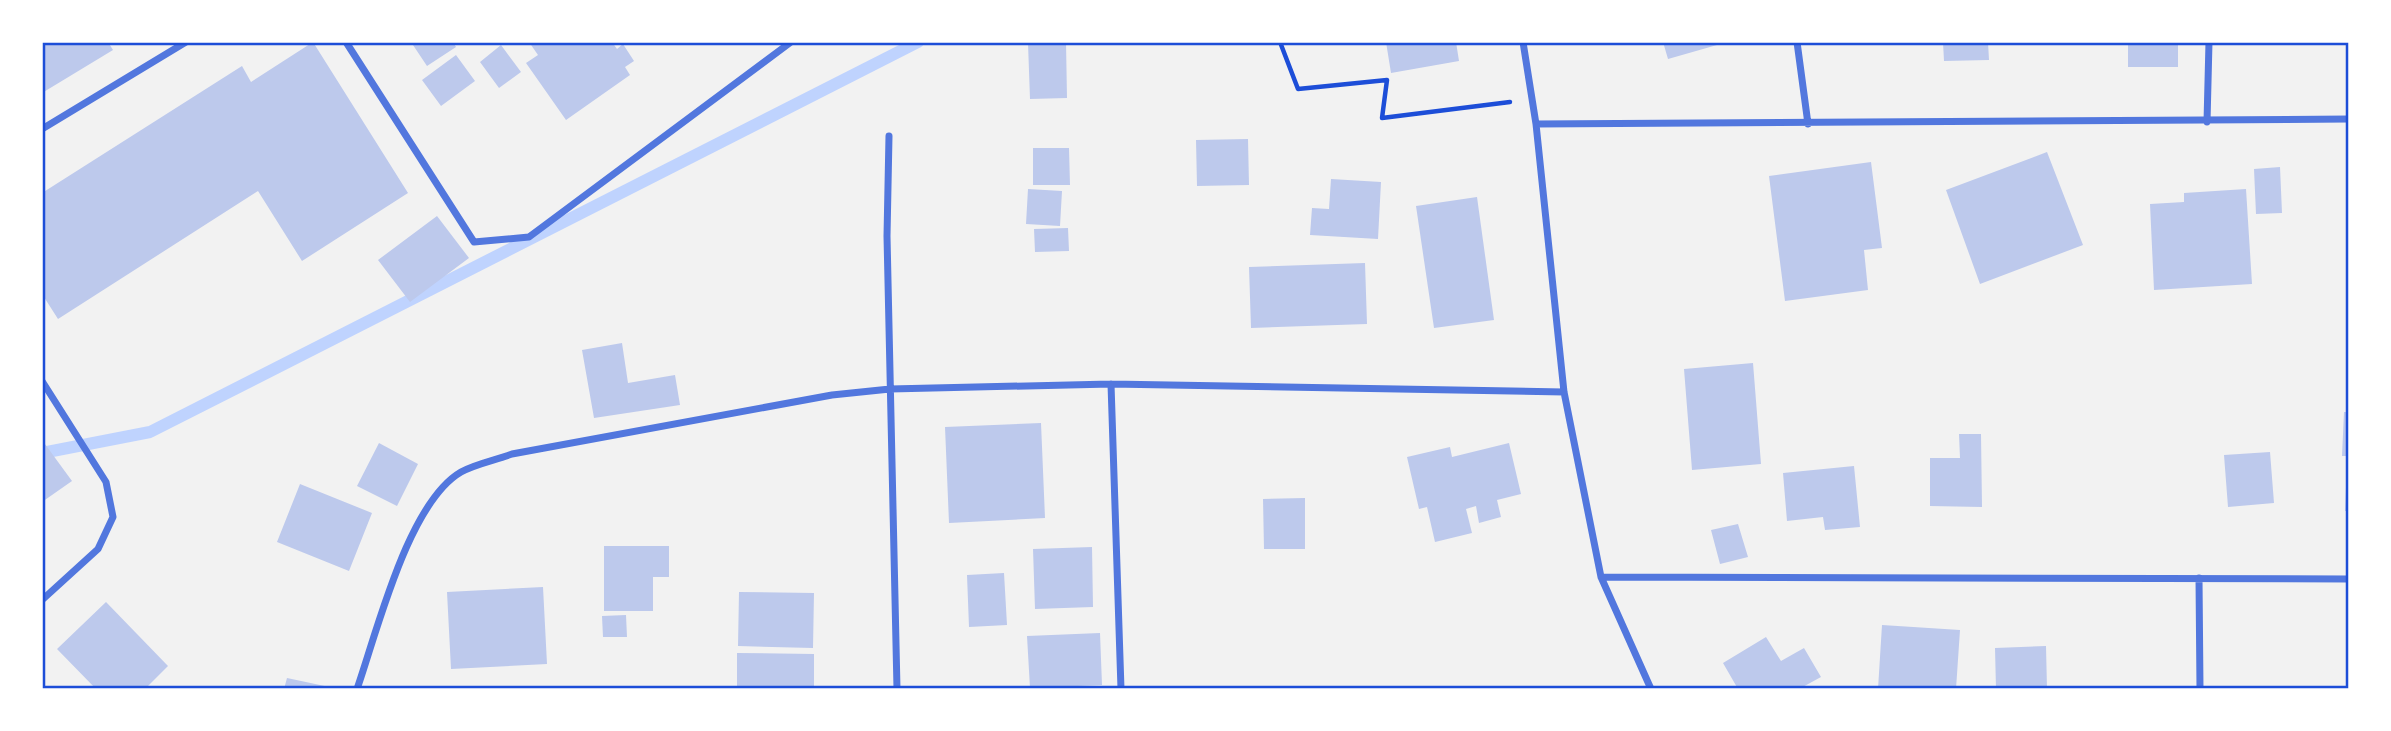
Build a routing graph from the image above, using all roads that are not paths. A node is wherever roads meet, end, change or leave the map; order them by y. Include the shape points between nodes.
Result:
1 (186, 42) edge
2 (346, 42) edge
3 (791, 42) edge
4 (1523, 42) edge
5 (1797, 42) edge
6 (2209, 42) edge
7 (2349, 119) edge
8 (2207, 122) junction
9 (1536, 124) junction
10 (1808, 124) junction
11 (42, 128) edge
12 (889, 136) dead end
13 (42, 381) edge
14 (1111, 384) junction
15 (890, 389) junction
16 (1564, 392) junction
17 (1601, 577) junction
18 (2199, 578) junction
19 (2349, 579) edge
20 (42, 600) edge
21 (357, 689) edge
22 (897, 689) edge
23 (1121, 689) edge
24 (1651, 689) edge
25 (2200, 689) edge

1 - 11 street
2 - 3 street via 474,242 529,237
4 - 9 street
5 - 10 street
6 - 8 street
7 - 8 street
8 - 10 street
9 - 10 street
9 - 16 street
12 - 15 street
13 - 20 street via 106,482 113,517 98,549
14 - 15 street
14 - 16 street
14 - 23 street
15 - 21 street via 832,395 512,454 461,472 438,491 414,527
15 - 22 street
16 - 17 street
17 - 18 street
17 - 24 street
18 - 19 street
18 - 25 street

